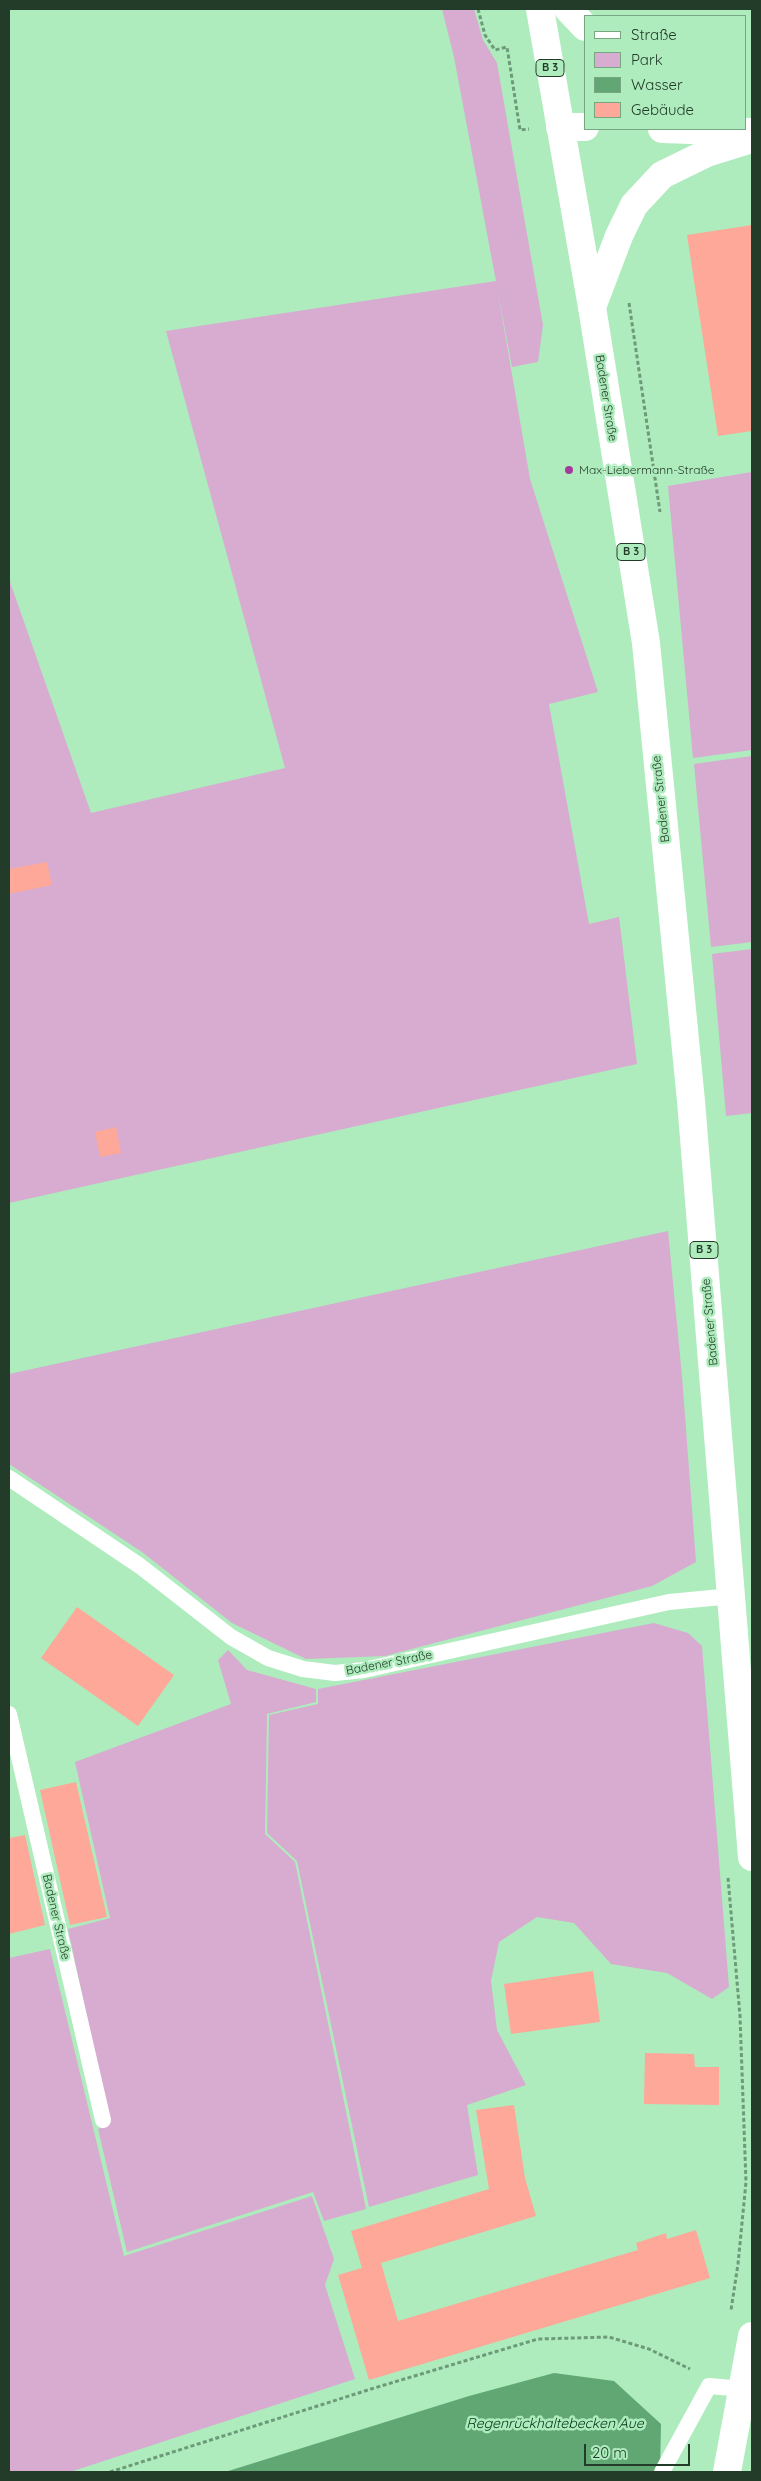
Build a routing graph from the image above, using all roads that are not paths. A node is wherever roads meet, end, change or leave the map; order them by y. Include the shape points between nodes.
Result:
1 (540, 9) edge
2 (568, 9) edge
3 (584, 26) edge
4 (572, 127) edge
5 (692, 130) edge
6 (752, 132) edge
7 (752, 139) edge
8 (592, 307) junction
9 (9, 1478) edge
10 (732, 1596) junction
11 (9, 1714) edge
12 (752, 1857) edge
13 (103, 2120) dead end
14 (752, 2336) edge
15 (744, 2389) junction
16 (662, 2472) edge
17 (727, 2472) edge

1 - 4 main road, Badener Straße / B 3
2 - 3 main road
4 - 8 main road, Badener Straße / B 3
5 - 6 main road
7 - 8 main road via 707,153 662,175 634,205
8 - 10 main road, Badener Straße / B 3 via 646,643 691,1101
9 - 10 lane, Badener Straße via 140,1566 231,1637 268,1658 303,1669 335,1673 364,1670 669,1602
10 - 12 main road, Badener Straße / B 3
11 - 13 lane, Badener Straße
14 - 15 main road
15 - 16 lane via 709,2386
15 - 17 main road

